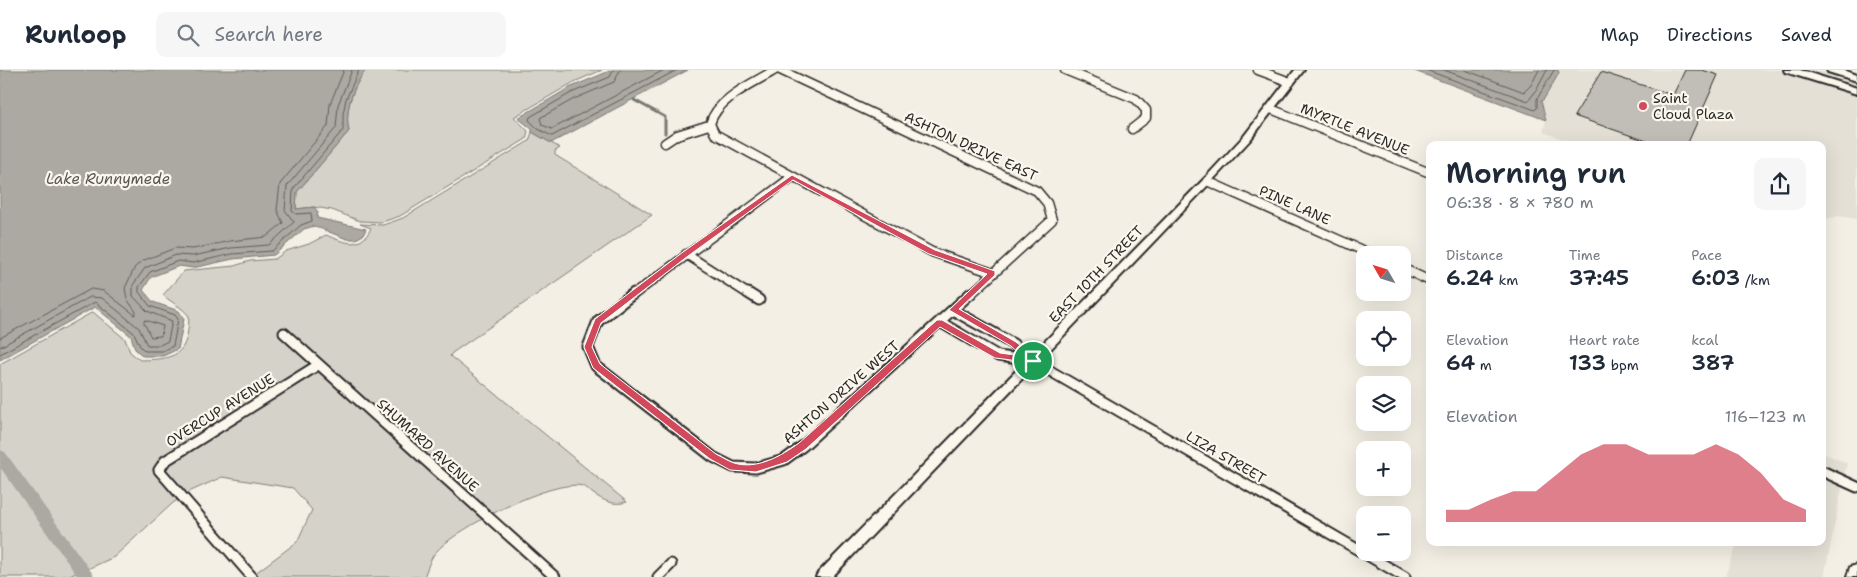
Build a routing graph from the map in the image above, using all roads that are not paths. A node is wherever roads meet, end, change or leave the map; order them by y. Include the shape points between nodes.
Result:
1 (775, 70) edge
2 (780, 70) edge
3 (1065, 70) edge
4 (1258, 70) edge
5 (1300, 70) edge
6 (1789, 70) edge
7 (1832, 70) edge
8 (1857, 78) edge
9 (1290, 82) junction
10 (1857, 91) edge
11 (1271, 108) junction
12 (709, 125) junction
13 (1132, 129) dead end
14 (665, 143) dead end
15 (1426, 171) edge
16 (792, 177) junction
17 (1207, 181) junction
18 (1356, 248) edge
19 (686, 254) junction
20 (1411, 272) edge
21 (992, 273) junction
22 (1426, 279) edge
23 (759, 300) dead end
24 (953, 310) junction
25 (940, 322) junction
26 (284, 333) dead end
27 (1033, 361) junction
28 (318, 365) junction
29 (1826, 473) edge
30 (1857, 487) edge
31 (671, 564) dead end
32 (252, 577) edge
33 (555, 577) edge
34 (658, 577) edge
35 (822, 577) edge
36 (1405, 577) edge

1 - 12 street via 720,105 711,115
2 - 21 street, ASHTON DRIVE EAST via 1037,191 1047,203 1052,220
3 - 13 street via 1136,99 1146,110 1146,118
4 - 9 street
5 - 9 street, EAST 10TH STREET
6 - 10 main road
7 - 8 main road
9 - 11 street, EAST 10TH STREET
11 - 15 street, MYRTLE AVENUE
11 - 17 street, EAST 10TH STREET
12 - 14 street
12 - 16 street via 721,139
16 - 19 street, ASHTON DRIVE WEST
16 - 21 street via 932,252
17 - 18 street, PINE LANE
17 - 27 street, EAST 10TH STREET
19 - 23 street
19 - 25 street, ASHTON DRIVE WEST via 598,321 588,347 596,366 713,456 734,467 756,468 784,460
20 - 22 street
21 - 24 street, ASHTON DRIVE EAST
24 - 25 street, ASHTON DRIVE EAST
24 - 27 street via 1014,344
25 - 27 street via 998,356
26 - 28 street, SHUMARD AVENUE
27 - 35 street, EAST 10TH STREET
27 - 36 street, LIZA STREET
28 - 32 street, OVERCUP AVENUE via 165,461 158,470
28 - 33 street, SHUMARD AVENUE
29 - 30 street
31 - 34 street

